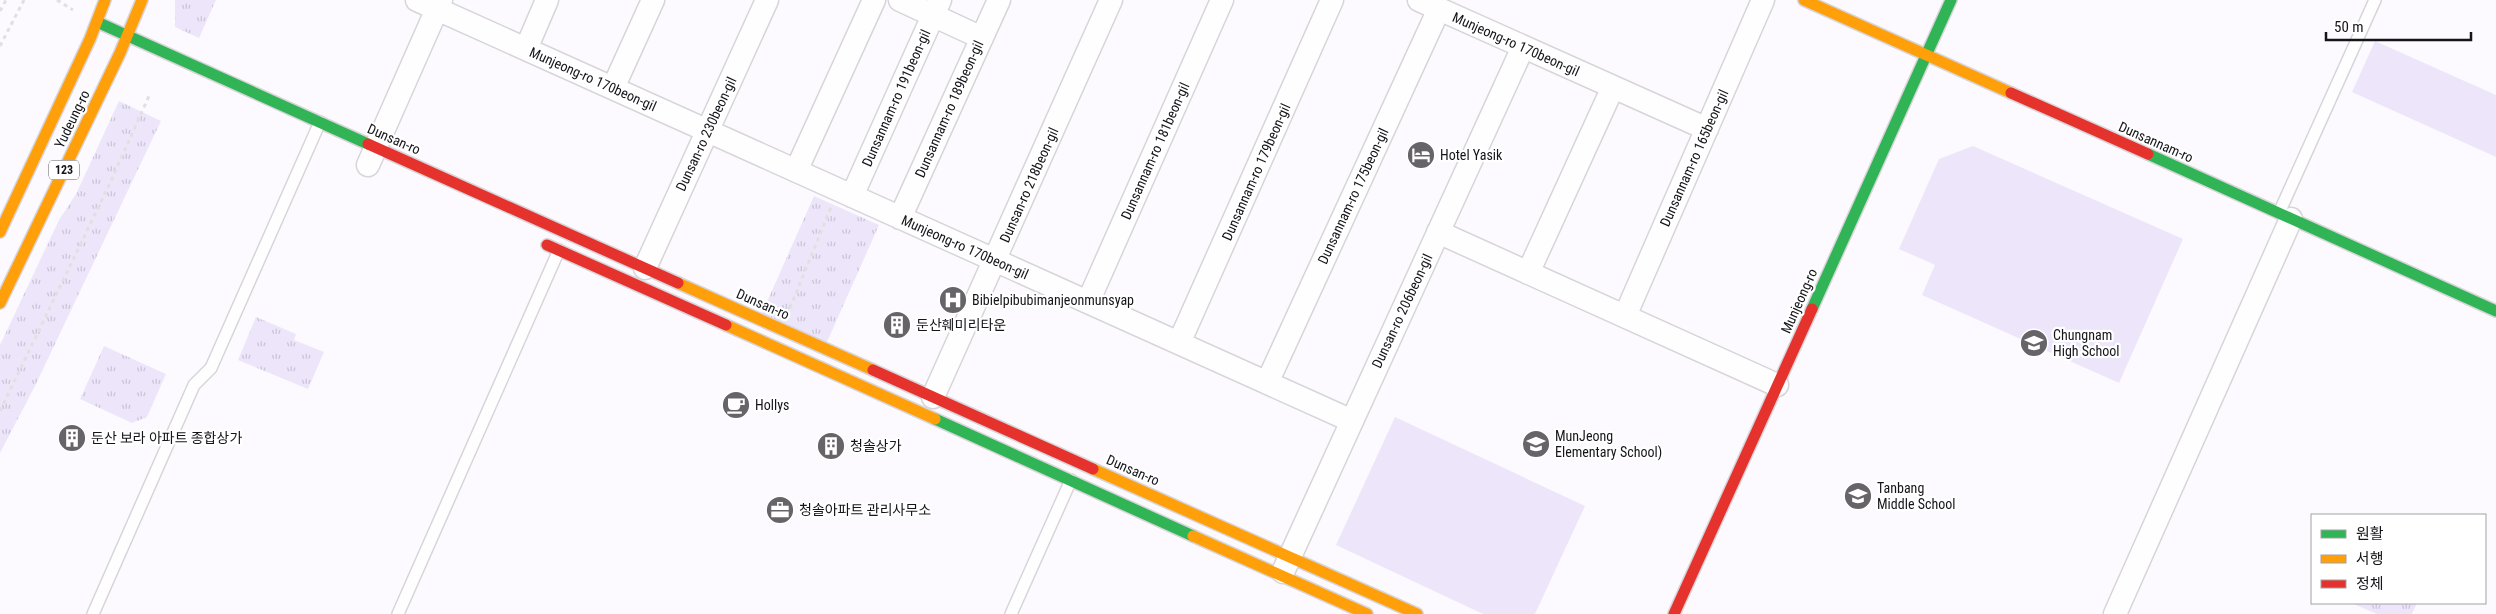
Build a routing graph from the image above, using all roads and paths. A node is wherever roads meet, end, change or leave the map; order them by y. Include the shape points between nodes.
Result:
1 (6, 0) edge
2 (24, 0) edge
3 (57, 0) edge
4 (105, 0) edge
5 (142, 0) edge
6 (416, 0) edge
7 (547, 0) edge
8 (653, 0) edge
9 (767, 0) edge
10 (874, 0) edge
11 (900, 0) edge
12 (999, 0) edge
13 (1111, 0) edge
14 (1222, 0) edge
15 (1332, 0) edge
16 (1764, 0) edge
17 (1804, 0) edge
18 (1951, 0) edge
19 (2375, 0) edge
20 (1429, 4) edge
21 (439, 5) edge
22 (937, 8) edge
23 (73, 10) dead end
24 (0, 11) edge
25 (97, 22) junction
26 (127, 36) junction
27 (982, 38) junction
28 (0, 46) edge
29 (1523, 46) junction
30 (526, 49) junction
31 (116, 51) junction
32 (1926, 55) junction
33 (134, 59) dead end
34 (1613, 87) junction
35 (613, 88) junction
36 (149, 96) dead end
37 (320, 122) junction
38 (1707, 129) junction
39 (707, 131) junction
40 (369, 160) junction
41 (796, 171) junction
42 (845, 193) junction
43 (2285, 216) junction
44 (900, 218) junction
45 (0, 232) edge
46 (566, 232) junction
47 (1438, 232) junction
48 (540, 242) dead end
49 (558, 250) junction
50 (995, 260) junction
51 (645, 268) junction
52 (1528, 273) junction
53 (1088, 302) junction
54 (0, 303) edge
55 (2496, 311) edge
56 (1625, 316) junction
57 (782, 329) junction
58 (1179, 343) junction
59 (1267, 383) junction
60 (1777, 384) junction
61 (934, 397) junction
62 (0, 411) edge
63 (1352, 421) junction
64 (1078, 462) junction
65 (1070, 480) junction
66 (1286, 566) junction
67 (1392, 603) junction
68 (93, 614) edge
69 (398, 614) edge
70 (1011, 614) edge
71 (1367, 614) edge
72 (1388, 614) edge
73 (1417, 614) edge
74 (1674, 614) edge
75 (2115, 614) edge

1 - 24 path
2 - 28 path
3 - 23 path
4 - 25 main road, Yudeung-ro / 123
5 - 26 main road, Yudeung-ro / 123
6 - 21 street, Munjeong-ro 170beon-gil
7 - 30 street
8 - 35 street
9 - 39 street, Dunsan-ro 230beon-gil
10 - 41 street
11 - 22 street
12 - 27 street, Dunsannam-ro 189beon-gil
13 - 50 street, Dunsan-ro 218beon-gil
14 - 53 street, Dunsannam-ro 181beon-gil
15 - 58 street, Dunsannam-ro 179beon-gil
16 - 38 street, Dunsannam-ro 165beon-gil
17 - 32 main road, Dunsannam-ro
18 - 32 main road, Munjeong-ro
19 - 43 lane
20 - 29 street, Munjeong-ro 170beon-gil
20 - 59 street, Dunsannam-ro 175beon-gil
21 - 30 street, Munjeong-ro 170beon-gil
21 - 40 street
22 - 27 street
22 - 42 street, Dunsannam-ro 191beon-gil
25 - 26 main road, Dunsan-ro
25 - 45 main road, Yudeung-ro / 123 via 93,41
26 - 31 main road, Yudeung-ro / 123
26 - 37 main road, Dunsan-ro
27 - 44 street, Dunsannam-ro 189beon-gil
29 - 34 street, Munjeong-ro 170beon-gil
29 - 47 street, Dunsan-ro 206beon-gil
30 - 35 street, Munjeong-ro 170beon-gil
31 - 33 main road
31 - 54 main road, Yudeung-ro / 123
32 - 43 main road, Dunsannam-ro
32 - 60 main road, Munjeong-ro
34 - 38 street, Munjeong-ro 170beon-gil
34 - 52 street
35 - 39 street, Munjeong-ro 170beon-gil
36 - 62 path
37 - 40 main road, Dunsan-ro
37 - 68 lane via 210,368 194,385
38 - 56 street, Dunsannam-ro 165beon-gil
39 - 41 street, Munjeong-ro 170beon-gil
39 - 51 street, Dunsan-ro 230beon-gil
40 - 46 main road, Dunsan-ro
41 - 42 street, Munjeong-ro 170beon-gil
42 - 44 street, Munjeong-ro 170beon-gil
42 - 57 path
43 - 55 main road, Dunsannam-ro
43 - 75 street
44 - 50 street, Munjeong-ro 170beon-gil
46 - 49 lane
46 - 51 main road, Dunsan-ro
47 - 52 street
47 - 63 street, Dunsan-ro 206beon-gil
48 - 49 main road, Dunsan-ro
49 - 65 main road, Dunsan-ro
49 - 69 lane
50 - 53 street, Munjeong-ro 170beon-gil
50 - 61 street, Dunsan-ro 218beon-gil
51 - 57 main road, Dunsan-ro
52 - 56 street
53 - 58 street, Munjeong-ro 170beon-gil
56 - 60 street
57 - 61 main road, Dunsan-ro
58 - 59 street, Munjeong-ro 170beon-gil
59 - 63 street, Munjeong-ro 170beon-gil
60 - 74 main road, Munjeong-ro
61 - 64 main road, Dunsan-ro
63 - 66 street, Dunsan-ro 206beon-gil
64 - 65 lane
64 - 66 main road, Dunsan-ro
65 - 66 main road, Dunsan-ro
65 - 70 lane
66 - 67 main road, Dunsan-ro
66 - 71 main road, Dunsan-ro
67 - 72 lane
67 - 73 main road, Dunsan-ro

